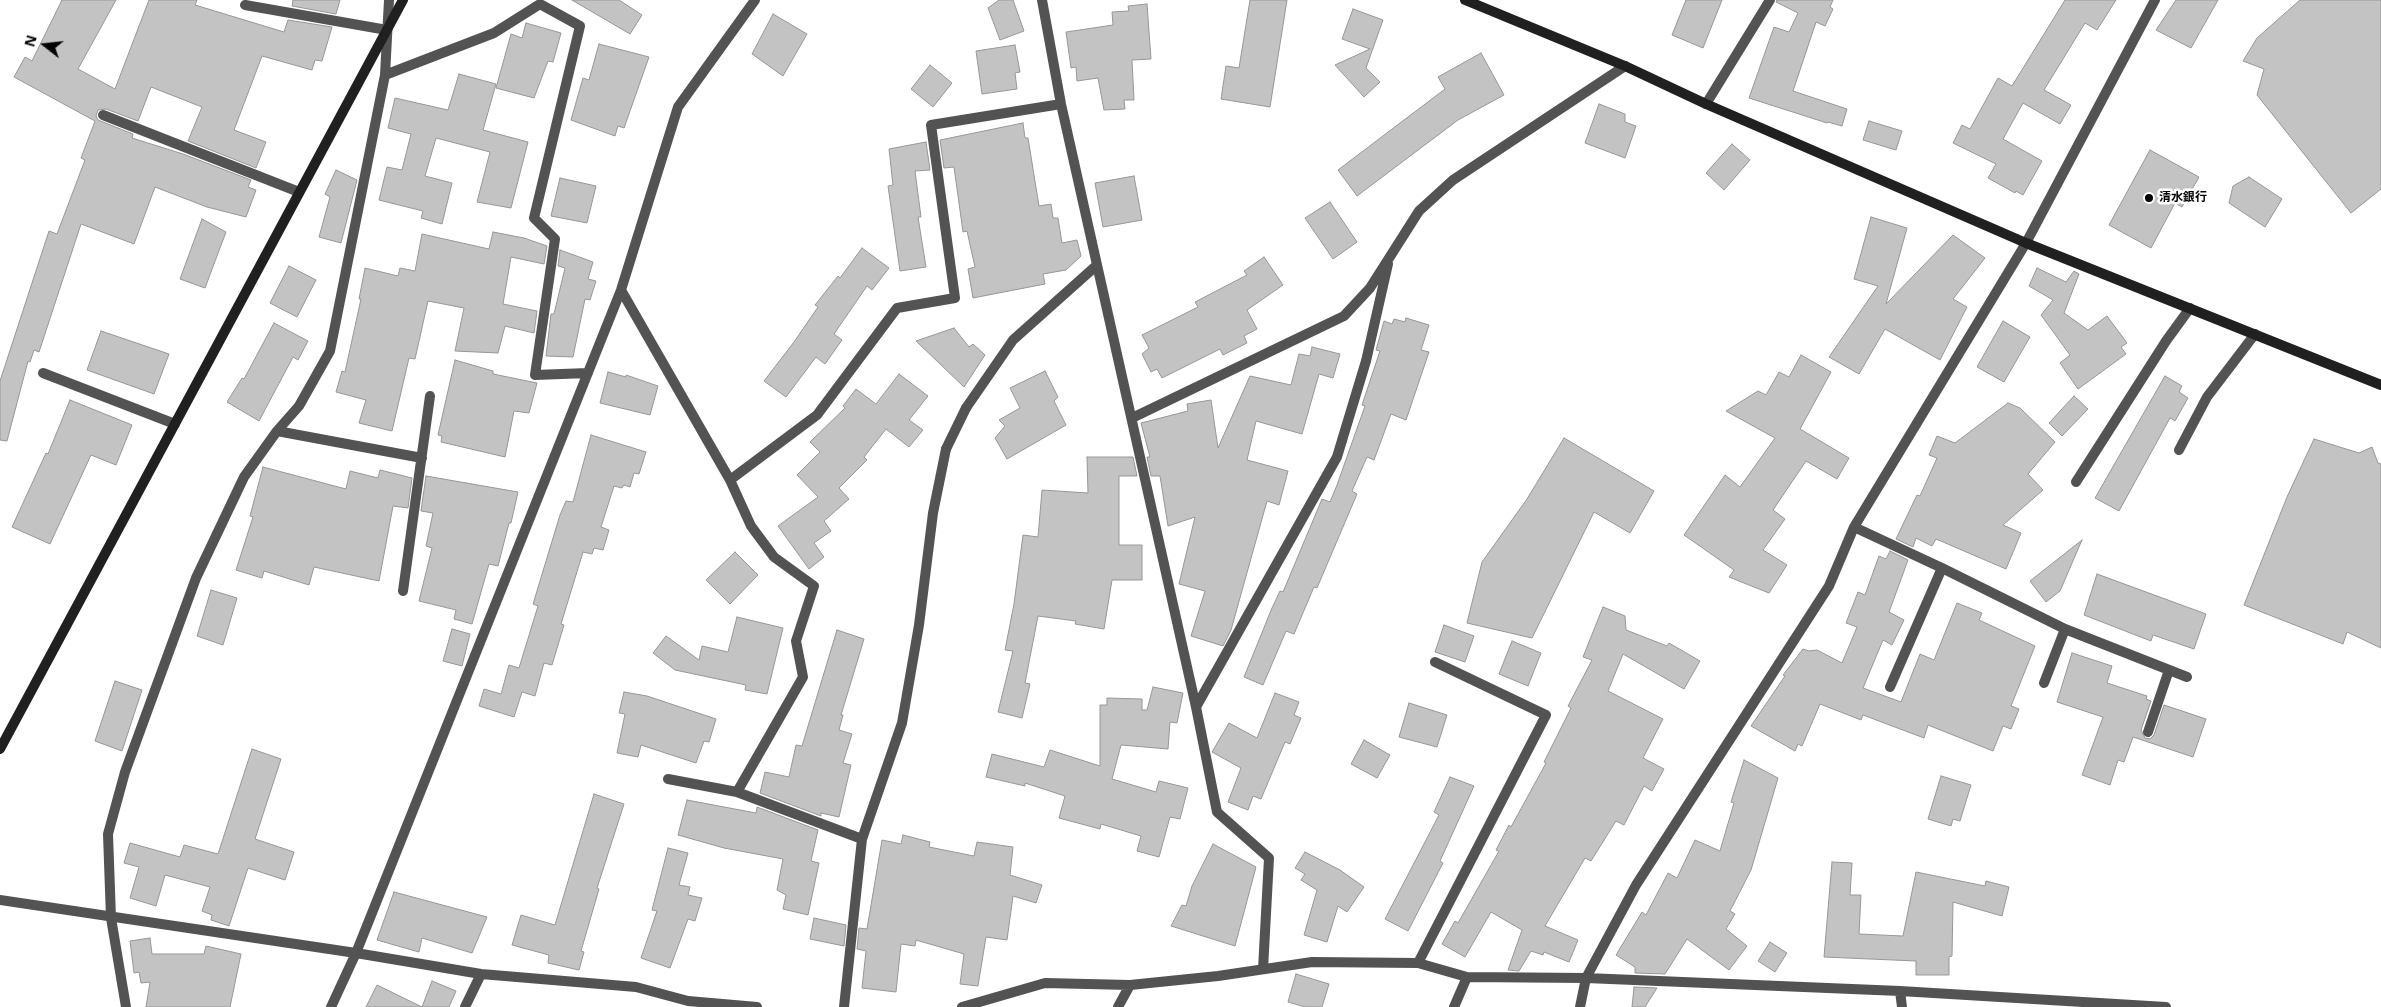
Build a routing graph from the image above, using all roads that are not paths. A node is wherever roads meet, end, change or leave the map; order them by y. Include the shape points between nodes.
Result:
1 (389, 0) edge
2 (403, 0) edge
3 (755, 0) edge
4 (1042, 0) edge
5 (1465, 0) edge
6 (1770, 0) edge
7 (2155, 0) edge
8 (245, 4) dead end
9 (387, 30) junction
10 (1624, 66) junction
11 (385, 75) junction
12 (1061, 104) junction
13 (1706, 104) junction
14 (103, 115) dead end
15 (300, 192) junction
16 (2026, 242) junction
17 (1390, 257) junction
18 (1097, 265) junction
19 (621, 290) junction
20 (2190, 308) junction
21 (2255, 334) junction
22 (43, 373) dead end
23 (588, 373) junction
24 (2381, 384) edge
25 (430, 396) dead end
26 (1132, 418) junction
27 (175, 424) junction
28 (277, 431) junction
29 (2179, 450) dead end
30 (422, 458) junction
31 (730, 480) junction
32 (2076, 482) dead end
33 (1854, 527) junction
34 (1942, 568) junction
35 (403, 591) dead end
36 (2065, 629) junction
37 (1435, 662) dead end
38 (2169, 670) junction
39 (2187, 677) dead end
40 (2044, 683) dead end
41 (1890, 688) dead end
42 (1196, 707) junction
43 (2148, 732) dead end
44 (0, 749) edge
45 (668, 779) dead end
46 (737, 792) junction
47 (862, 839) junction
48 (0, 900) edge
49 (111, 918) junction
50 (356, 953) junction
51 (1418, 963) junction
52 (1263, 969) junction
53 (481, 974) junction
54 (1467, 977) junction
55 (1586, 978) junction
56 (1130, 985) junction
57 (1900, 991) junction
58 (687, 1004) edge
59 (126, 1007) edge
60 (331, 1007) edge
61 (465, 1007) edge
62 (757, 1007) edge
63 (844, 1007) edge
64 (962, 1007) edge
65 (1118, 1007) edge
66 (1454, 1007) edge
67 (1580, 1007) edge
68 (1902, 1007) edge
69 (2166, 1007) edge

1 - 9 street
2 - 9 street
3 - 19 street via 678,107
4 - 12 street
5 - 10 street
6 - 13 street
7 - 16 street
8 - 9 street
9 - 11 street
9 - 15 street
10 - 13 street
10 - 17 street via 1453,180 1419,211
11 - 23 street via 494,33 540,4 580,26 534,218 555,239 535,375
11 - 28 street via 330,351 299,406
12 - 18 street
12 - 31 street via 931,125 955,298 897,308 816,415
13 - 16 street
14 - 15 street
15 - 27 street
16 - 20 street
16 - 33 street
17 - 26 street via 1370,288 1344,316
17 - 42 street via 1366,361 1337,457
18 - 26 street
18 - 47 street via 1013,340 966,408 946,449 933,513 919,625 902,723
19 - 23 street
19 - 31 street
20 - 21 street
20 - 32 street
21 - 24 street
21 - 29 street via 2207,397
22 - 27 street
23 - 50 street
25 - 30 street
26 - 42 street
27 - 44 street
28 - 30 street
28 - 49 street via 244,476 196,578 125,772 108,834
30 - 35 street
31 - 46 street via 751,526 774,557 814,586 796,641 804,677
33 - 34 street
33 - 55 street via 1829,586 1636,886
34 - 36 street
34 - 41 street
36 - 38 street
36 - 40 street
37 - 51 street via 1546,715
38 - 39 street
38 - 43 street
42 - 52 street via 1216,812 1269,858
45 - 46 street
46 - 47 street
47 - 63 street
48 - 49 street
49 - 50 street
49 - 59 street
50 - 53 street
50 - 60 street
51 - 52 street via 1312,962
51 - 54 street
52 - 56 street
53 - 58 street via 636,987
53 - 61 street
54 - 55 street
54 - 66 street
55 - 57 street
55 - 67 street
56 - 64 street via 1046,982
56 - 65 street
57 - 68 street
57 - 69 street
58 - 62 street

